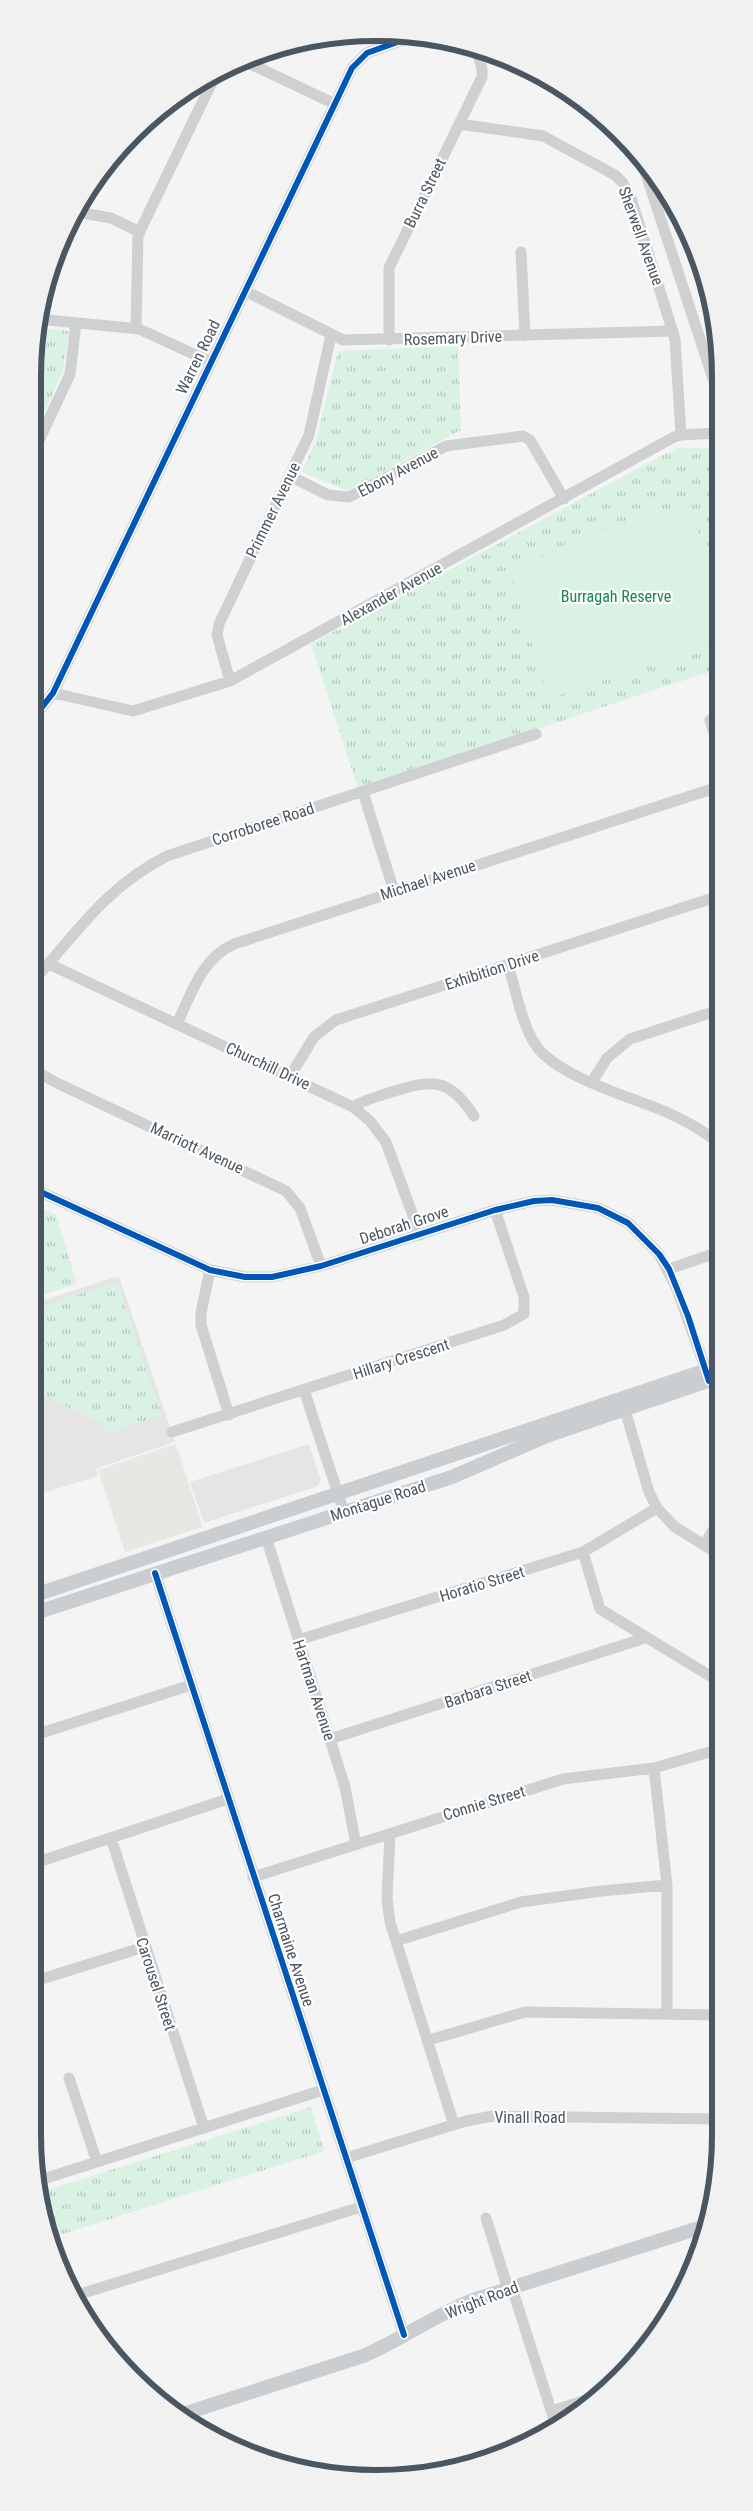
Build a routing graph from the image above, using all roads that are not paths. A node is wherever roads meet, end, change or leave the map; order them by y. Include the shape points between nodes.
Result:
1 (397, 42) edge
2 (479, 58) edge
3 (253, 65) edge
4 (211, 85) edge
5 (335, 104) junction
6 (459, 124) junction
7 (648, 180) edge
8 (84, 213) edge
9 (140, 232) junction
10 (521, 252) dead end
11 (245, 291) junction
12 (46, 320) edge
13 (76, 323) junction
14 (136, 328) junction
15 (673, 331) junction
16 (331, 335) junction
17 (525, 336) junction
18 (389, 340) junction
19 (211, 362) junction
20 (712, 376) edge
21 (712, 433) edge
22 (681, 435) junction
23 (41, 437) edge
24 (290, 476) junction
25 (564, 498) junction
26 (230, 681) junction
27 (53, 693) junction
28 (41, 708) edge
29 (710, 720) dead end
30 (712, 727) edge
31 (536, 734) dead end
32 (712, 790) edge
33 (363, 792) junction
34 (394, 891) junction
35 (712, 898) edge
36 (48, 964) junction
37 (508, 965) junction
38 (41, 972) edge
39 (712, 1012) edge
40 (177, 1024) junction
41 (41, 1074) edge
42 (290, 1076) junction
43 (592, 1082) junction
44 (353, 1107) junction
45 (474, 1116) dead end
46 (712, 1139) edge
47 (41, 1192) edge
48 (495, 1210) junction
49 (420, 1235) junction
50 (712, 1255) edge
51 (321, 1266) junction
52 (210, 1270) junction
53 (669, 1270) junction
54 (712, 1371) edge
55 (712, 1373) edge
56 (304, 1390) junction
57 (623, 1405) junction
58 (229, 1415) junction
59 (172, 1432) dead end
60 (339, 1495) junction
61 (658, 1508) junction
62 (344, 1512) junction
63 (712, 1532) edge
64 (266, 1537) junction
65 (704, 1545) junction
66 (712, 1550) edge
67 (583, 1552) junction
68 (150, 1557) junction
69 (155, 1573) junction
70 (41, 1593) edge
71 (41, 1611) edge
72 (645, 1638) junction
73 (298, 1640) junction
74 (712, 1677) edge
75 (191, 1685) junction
76 (41, 1733) edge
77 (330, 1740) junction
78 (712, 1751) edge
79 (654, 1768) junction
80 (228, 1799) junction
81 (390, 1834) junction
82 (111, 1838) junction
83 (356, 1845) junction
84 (41, 1861) edge
85 (253, 1877) junction
86 (667, 1885) junction
87 (396, 1941) junction
88 (144, 1947) junction
89 (41, 1979) edge
90 (667, 2013) junction
91 (712, 2015) edge
92 (429, 2040) junction
93 (69, 2078) dead end
94 (323, 2090) junction
95 (712, 2119) edge
96 (454, 2125) junction
97 (204, 2128) junction
98 (346, 2158) junction
99 (97, 2162) junction
100 (44, 2179) edge
101 (361, 2207) junction
102 (486, 2218) dead end
103 (698, 2228) edge
104 (510, 2288) junction
105 (82, 2294) edge
106 (404, 2335) junction
107 (577, 2403) edge
108 (552, 2411) junction
109 (189, 2412) edge
110 (554, 2419) edge

1 - 5 street, Warren Road via 361,57 352,68
2 - 6 street, Burra Street via 482,77
3 - 5 street
4 - 9 street
5 - 11 street, Warren Road
6 - 15 street, Sherwell Avenue via 539,134 620,179 631,198
6 - 18 street, Burra Street via 389,268
7 - 20 street
8 - 9 street via 111,218
9 - 14 street via 137,243
10 - 17 street
11 - 16 street, Rosemary Drive
11 - 19 street, Warren Road
12 - 13 street
13 - 14 street
13 - 23 street via 69,378
14 - 19 street
15 - 17 street, Rosemary Drive
15 - 22 street, Sherwell Avenue
16 - 18 street, Rosemary Drive via 344,340
16 - 24 street, Primmer Avenue via 312,426
17 - 18 street, Rosemary Drive
19 - 27 street, Warren Road
21 - 22 street, Alexander Avenue
22 - 25 street, Alexander Avenue
24 - 25 street, Ebony Avenue via 328,495 349,497 446,446 523,436 530,440
24 - 26 street, Primmer Avenue via 219,624 217,639
25 - 26 street, Alexander Avenue
26 - 27 street, Alexander Avenue via 133,711
27 - 28 street, Warren Road
29 - 30 street
31 - 33 street, Corroboree Road
32 - 34 street, Michael Avenue
33 - 34 street
33 - 36 street, Corroboree Road via 184,849 147,866 113,892
34 - 40 street, Michael Avenue via 226,947 202,971
35 - 37 street, Exhibition Drive
36 - 38 street, Corroboree Road
36 - 40 street, Churchill Drive
37 - 42 street, Exhibition Drive via 336,1020 314,1037
37 - 43 street via 536,1045 554,1064
39 - 43 street via 630,1039 607,1058
40 - 42 street, Churchill Drive
41 - 51 street, Marriott Avenue via 286,1191 300,1208
42 - 44 street, Churchill Drive
43 - 46 street via 668,1112
44 - 45 street via 427,1082 441,1085 458,1096
44 - 49 street, Churchill Drive via 370,1121 386,1142
47 - 52 street, Deborah Grove
48 - 49 street, Deborah Grove
48 - 53 street, Deborah Grove via 544,1200 607,1212 641,1234
48 - 56 street, Hillary Crescent via 524,1297 522,1316 504,1325
49 - 51 street, Deborah Grove
50 - 53 street
51 - 52 street, Deborah Grove via 260,1278
52 - 58 street via 201,1325
53 - 54 street, Deborah Grove
55 - 57 main road, Montague Road
56 - 58 street, Hillary Crescent
56 - 60 street
57 - 60 main road, Montague Road
57 - 61 street via 649,1492
57 - 62 main road, Montague Road via 452,1477
58 - 59 street, Hillary Crescent
60 - 62 street
60 - 68 main road, Montague Road
61 - 65 street via 675,1527
61 - 67 street, Horatio Street
62 - 64 main road, Montague Road
63 - 65 street
64 - 69 main road, Montague Road
64 - 73 street, Hartman Avenue
65 - 66 street
67 - 72 street via 600,1609
67 - 73 street, Horatio Street
68 - 69 main road
68 - 70 main road, Montague Road
69 - 71 main road, Montague Road
69 - 75 street, Charmaine Avenue
72 - 74 street
72 - 77 street, Barbara Street
73 - 77 street, Hartman Avenue
75 - 76 street
75 - 80 street, Charmaine Avenue
77 - 83 street, Hartman Avenue via 348,1798
78 - 79 street, Connie Street
79 - 81 street, Connie Street via 569,1777
79 - 86 street
80 - 82 street
80 - 85 street, Charmaine Avenue
81 - 83 street, Connie Street
81 - 87 street via 387,1899
82 - 84 street
82 - 88 street, Carousel Street
83 - 85 street, Connie Street
85 - 94 street, Charmaine Avenue
86 - 87 street via 526,1901
86 - 90 street
87 - 92 street
88 - 89 street
88 - 97 street, Carousel Street
90 - 91 street
90 - 92 street via 525,2012
92 - 96 street
93 - 99 street
94 - 97 street
94 - 98 street, Charmaine Avenue
95 - 96 street, Vinall Road via 493,2116
96 - 98 street, Vinall Road
97 - 99 street
98 - 101 street, Charmaine Avenue
99 - 100 street
101 - 105 street
101 - 106 street, Charmaine Avenue
102 - 104 street
103 - 104 main road, Wright Road
104 - 106 main road, Wright Road via 450,2310
104 - 108 street
106 - 109 main road, Wright Road via 356,2358
107 - 108 street
108 - 110 street

